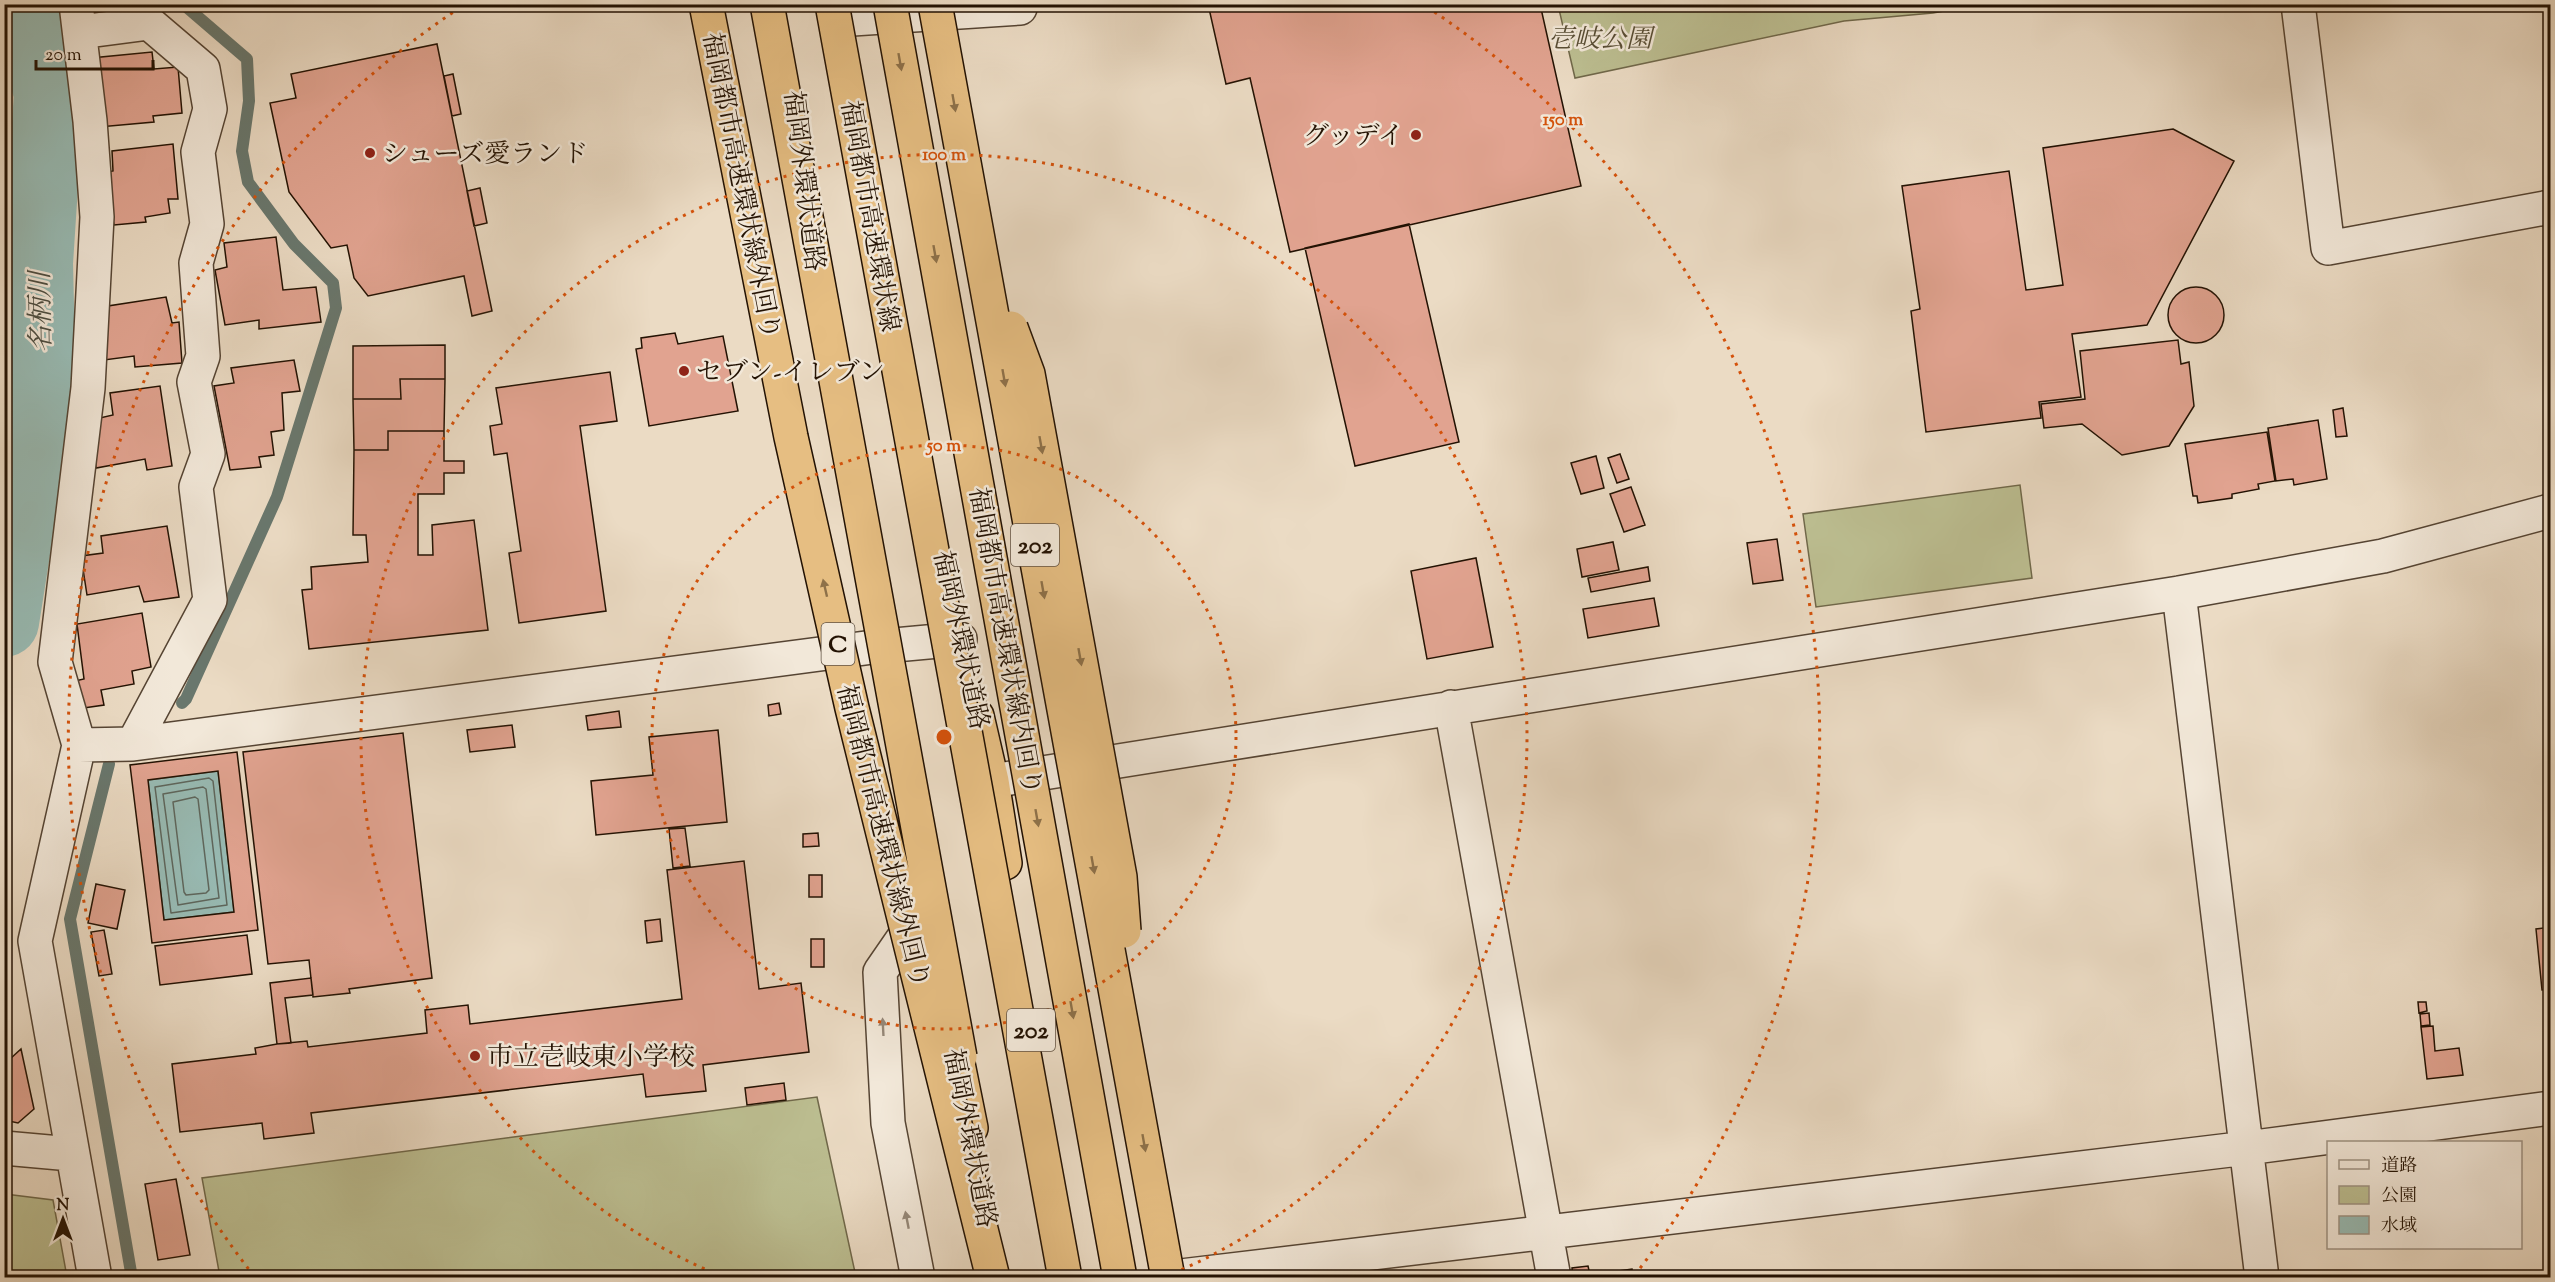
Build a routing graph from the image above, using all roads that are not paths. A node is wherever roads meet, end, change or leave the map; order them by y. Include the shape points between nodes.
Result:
1 (706, 4) edge
2 (767, 4) edge
3 (782, 4) edge
4 (890, 4) edge
5 (935, 4) edge
6 (2298, 4) edge
7 (1020, 8) dead end
8 (834, 10) edge
9 (78, 18) edge
10 (2550, 207) edge
11 (2550, 511) edge
12 (2179, 593) junction
13 (960, 639) junction
14 (873, 647) junction
15 (1451, 707) junction
16 (133, 744) junction
17 (79, 745) junction
18 (992, 781) junction
19 (926, 904) junction
20 (2550, 1108) edge
21 (4, 1148) edge
22 (2247, 1148) junction
23 (71, 1154) junction
24 (1545, 1231) junction
25 (95, 1278) edge
26 (918, 1278) edge
27 (997, 1278) edge
28 (1065, 1278) edge
29 (1081, 1278) edge
30 (1120, 1278) edge
31 (1166, 1278) edge
32 (1554, 1278) edge
33 (2262, 1278) edge

27 -> 1 highway, 福岡都市高速環状線外回り / C, bridge via 849,697 791,437
2 - 27 highway, bridge
3 - 14 highway, 福岡外環状道路 via 848,514
4 -> 30 highway, 福岡都市高速環状線内回り, bridge
5 -> 31 highway, 202, bridge
6 - 10 street via 2328,248
7 - 8 street
8 - 13 highway, 福岡外環状道路 / 202
8 - 28 highway, 福岡都市高速環状線, bridge
9 - 16 street via 149,23 203,69 210,109 198,152 207,224 196,263 203,356 194,382 208,454 196,487 210,600
9 - 17 street via 97,217 88,388 55,662
11 - 12 street via 2383,556
12 - 15 street
12 - 22 street
13 - 14 street
13 - 18 highway, 福岡外環状道路 / 202
14 - 16 street
14 - 19 highway, 福岡外環状道路
15 - 18 street
15 - 24 street
16 - 17 street
17 - 23 street via 35,941
18 - 29 highway, 福岡外環状道路 / 202 via 1037,1064
26 -> 19 street via 888,1123 880,972
19 - 27 highway, 福岡外環状道路
20 - 22 street
21 - 23 street
22 - 24 street
22 - 33 street
23 - 25 street
24 - 31 street
24 - 32 street

